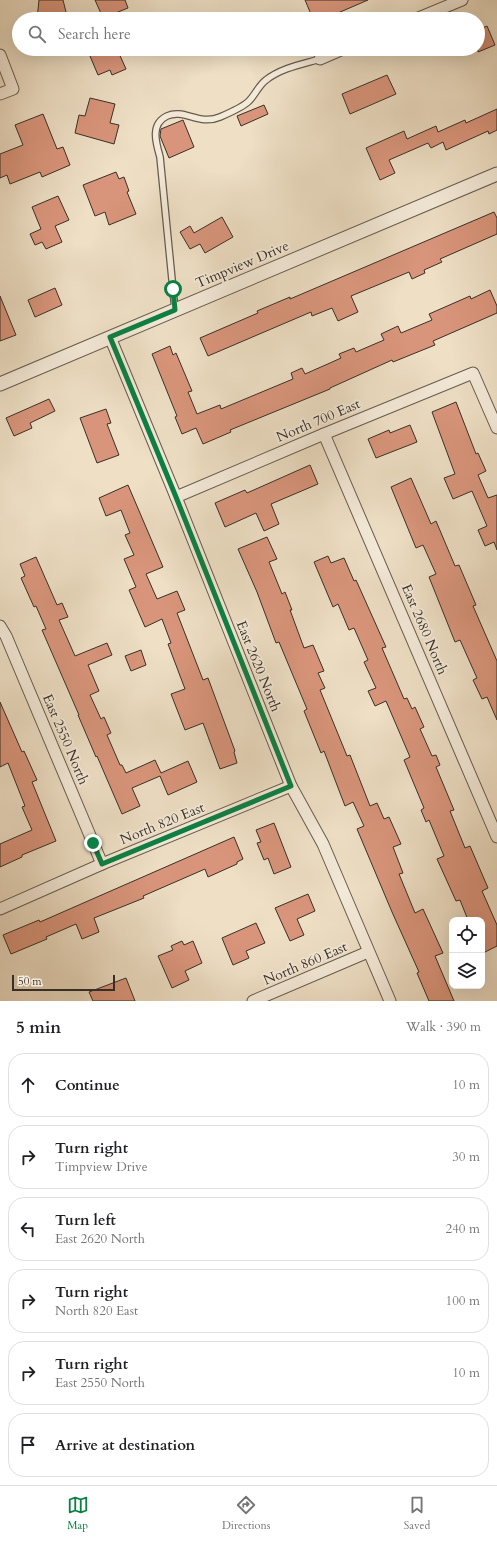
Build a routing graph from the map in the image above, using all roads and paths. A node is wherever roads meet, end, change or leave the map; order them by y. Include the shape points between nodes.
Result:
1 (462, 0) edge
2 (433, 12) edge
3 (0, 55) edge
4 (327, 56) edge
5 (320, 59) joint
6 (0, 94) edge
7 (497, 174) edge
8 (175, 310) junction
9 (110, 337) junction
10 (0, 384) edge
11 (497, 428) edge
12 (324, 434) junction
13 (176, 497) junction
14 (0, 626) edge
15 (291, 786) junction
16 (497, 837) edge
17 (102, 864) junction
18 (0, 909) edge
19 (368, 952) junction
20 (253, 1001) edge
21 (390, 1001) edge

1 - 2 street
3 - 6 street via 13,89
4 - 5 street
5 - 8 lane via 287,69 266,80 247,102 218,118 200,120 180,113 166,116 157,125 155,136 160,157
7 - 8 street, Timpview Drive
8 - 9 street, Timpview Drive
9 - 10 street, Timpview Drive
9 - 13 street, East 2620 North
11 - 12 street, North 700 East via 473,373
12 - 13 street, North 700 East
12 - 16 street, East 2680 North
13 - 15 street, East 2620 North
14 - 17 street, East 2550 North
15 - 17 street, North 820 East
15 - 19 street, East 2620 North via 323,844
17 - 18 street, North 820 East
19 - 20 street, North 860 East
19 - 21 street, East 2620 North

